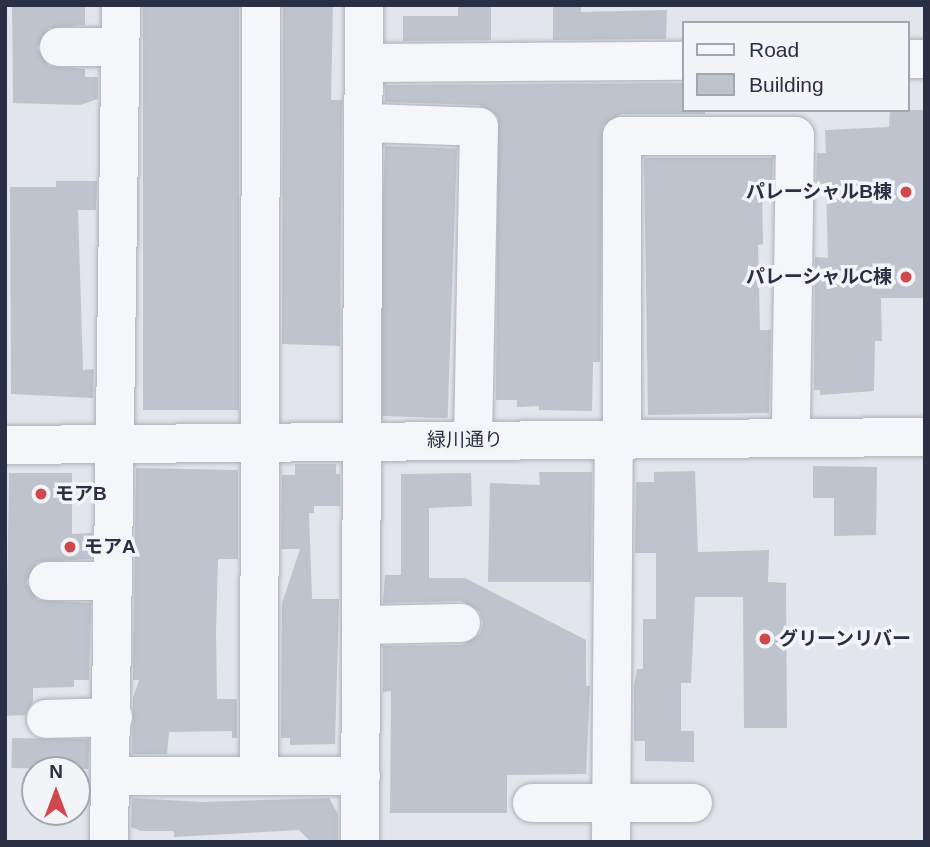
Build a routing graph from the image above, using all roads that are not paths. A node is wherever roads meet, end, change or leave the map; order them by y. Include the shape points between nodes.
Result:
1 (121, 5) edge
2 (261, 5) edge
3 (364, 5) edge
4 (59, 47) dead end
5 (120, 47) junction
6 (682, 61) edge
7 (365, 63) junction
8 (366, 123) junction
9 (925, 437) edge
10 (791, 438) junction
11 (473, 439) junction
12 (362, 441) junction
13 (618, 443) junction
14 (115, 444) junction
15 (258, 444) junction
16 (5, 445) edge
17 (48, 581) dead end
18 (113, 581) junction
19 (461, 623) dead end
20 (363, 625) junction
21 (113, 717) junction
22 (46, 719) dead end
23 (110, 776) junction
24 (259, 776) junction
25 (362, 776) junction
26 (610, 802) junction
27 (532, 803) dead end
28 (693, 803) dead end
29 (109, 842) edge
30 (360, 842) edge
31 (611, 842) edge

1 - 5 street
2 - 15 street
3 - 7 street
4 - 5 street
5 - 14 street
6 - 7 street
7 - 8 street
8 - 11 street via 479,127
8 - 12 street
9 - 10 street, 緑川通り
10 - 13 street, 緑川通り
10 - 13 street via 795,136 622,136
11 - 12 street, 緑川通り
11 - 13 street, 緑川通り
12 - 15 street, 緑川通り
12 - 20 street
13 - 26 street
14 - 15 street, 緑川通り
14 - 16 street, 緑川通り
14 - 18 street
15 - 24 street
17 - 18 street
18 - 21 street
19 - 20 street
20 - 25 street
21 - 22 street
21 - 23 street
23 - 24 street
23 - 29 street
24 - 25 street
25 - 30 street
26 - 27 street
26 - 28 street
26 - 31 street

